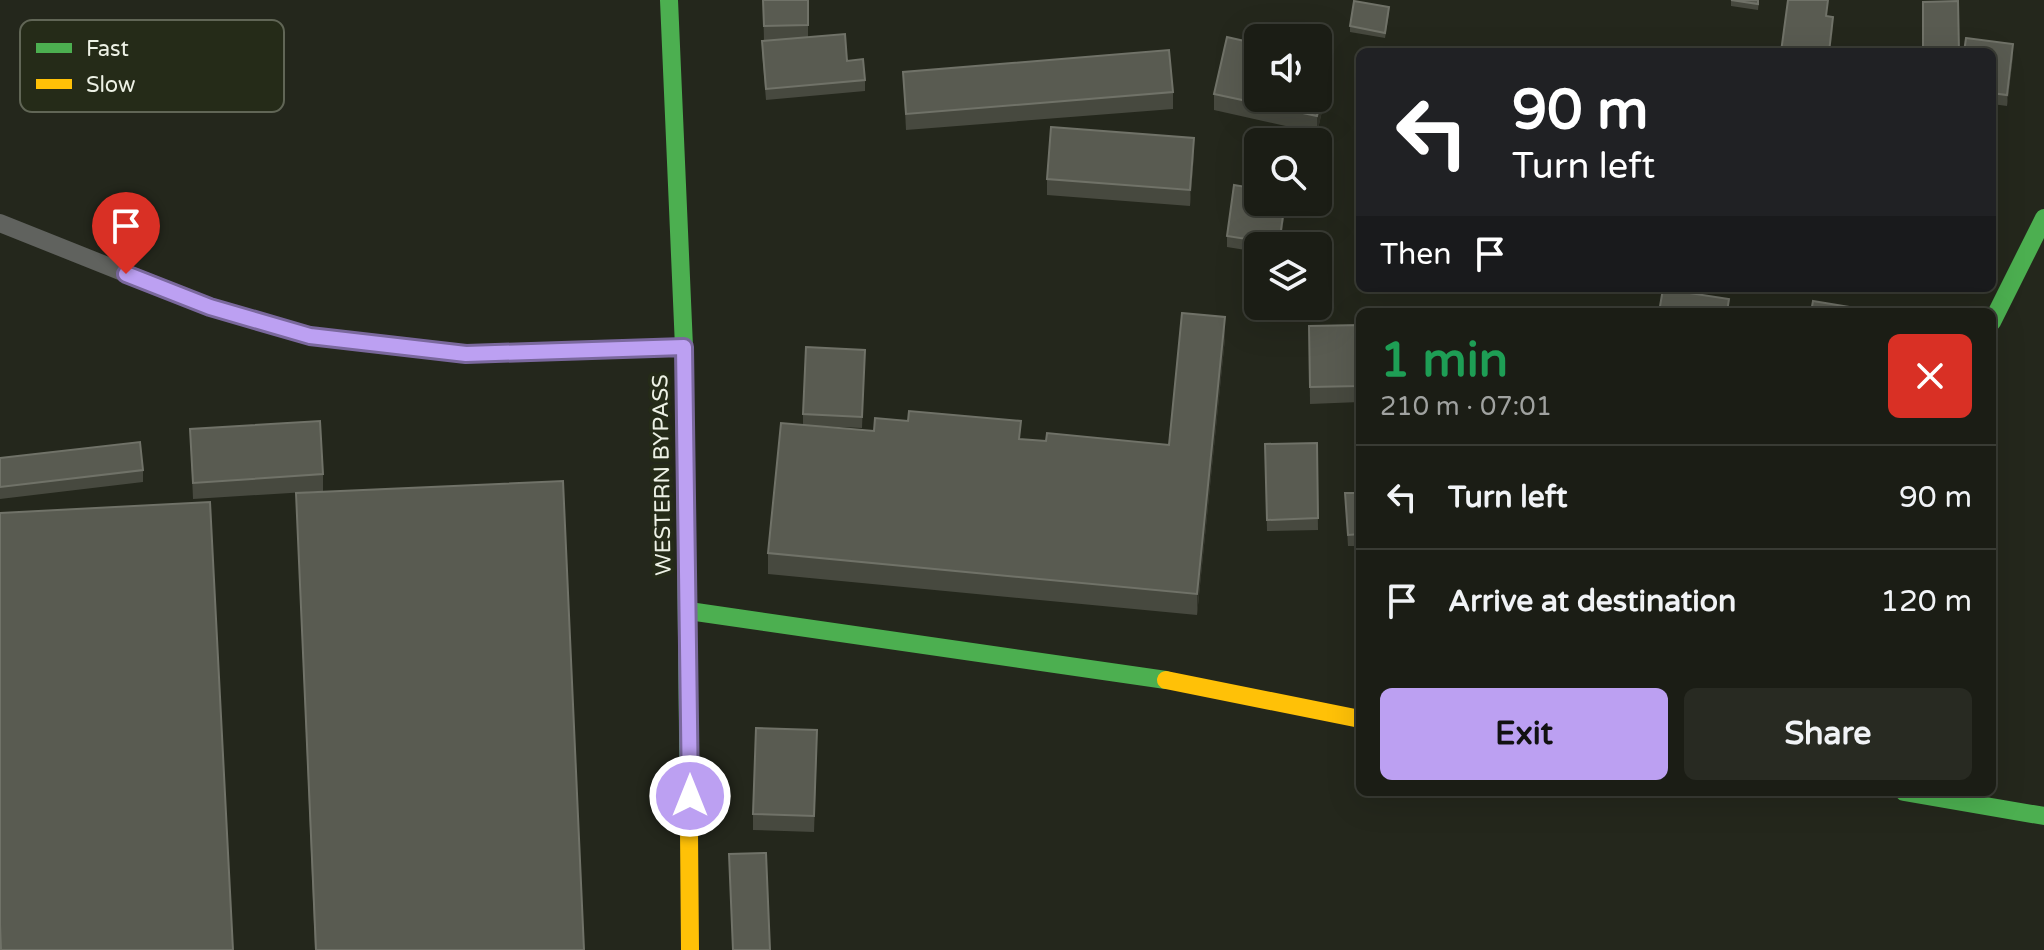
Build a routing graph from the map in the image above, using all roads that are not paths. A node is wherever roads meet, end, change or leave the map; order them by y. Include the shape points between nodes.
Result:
1 (669, 0) edge
2 (2044, 218) edge
3 (0, 223) edge
4 (1996, 315) edge
5 (684, 347) junction
6 (689, 611) junction
7 (1356, 718) edge
8 (1927, 796) edge
9 (2044, 816) edge
10 (690, 950) edge

1 - 5 main road, WESTERN BYPASS
2 - 4 main road
3 - 5 lane via 210,307 310,336 466,354
5 - 6 main road, WESTERN BYPASS
6 - 7 main road via 1207,686
6 - 10 main road, WESTERN BYPASS
8 - 9 main road

